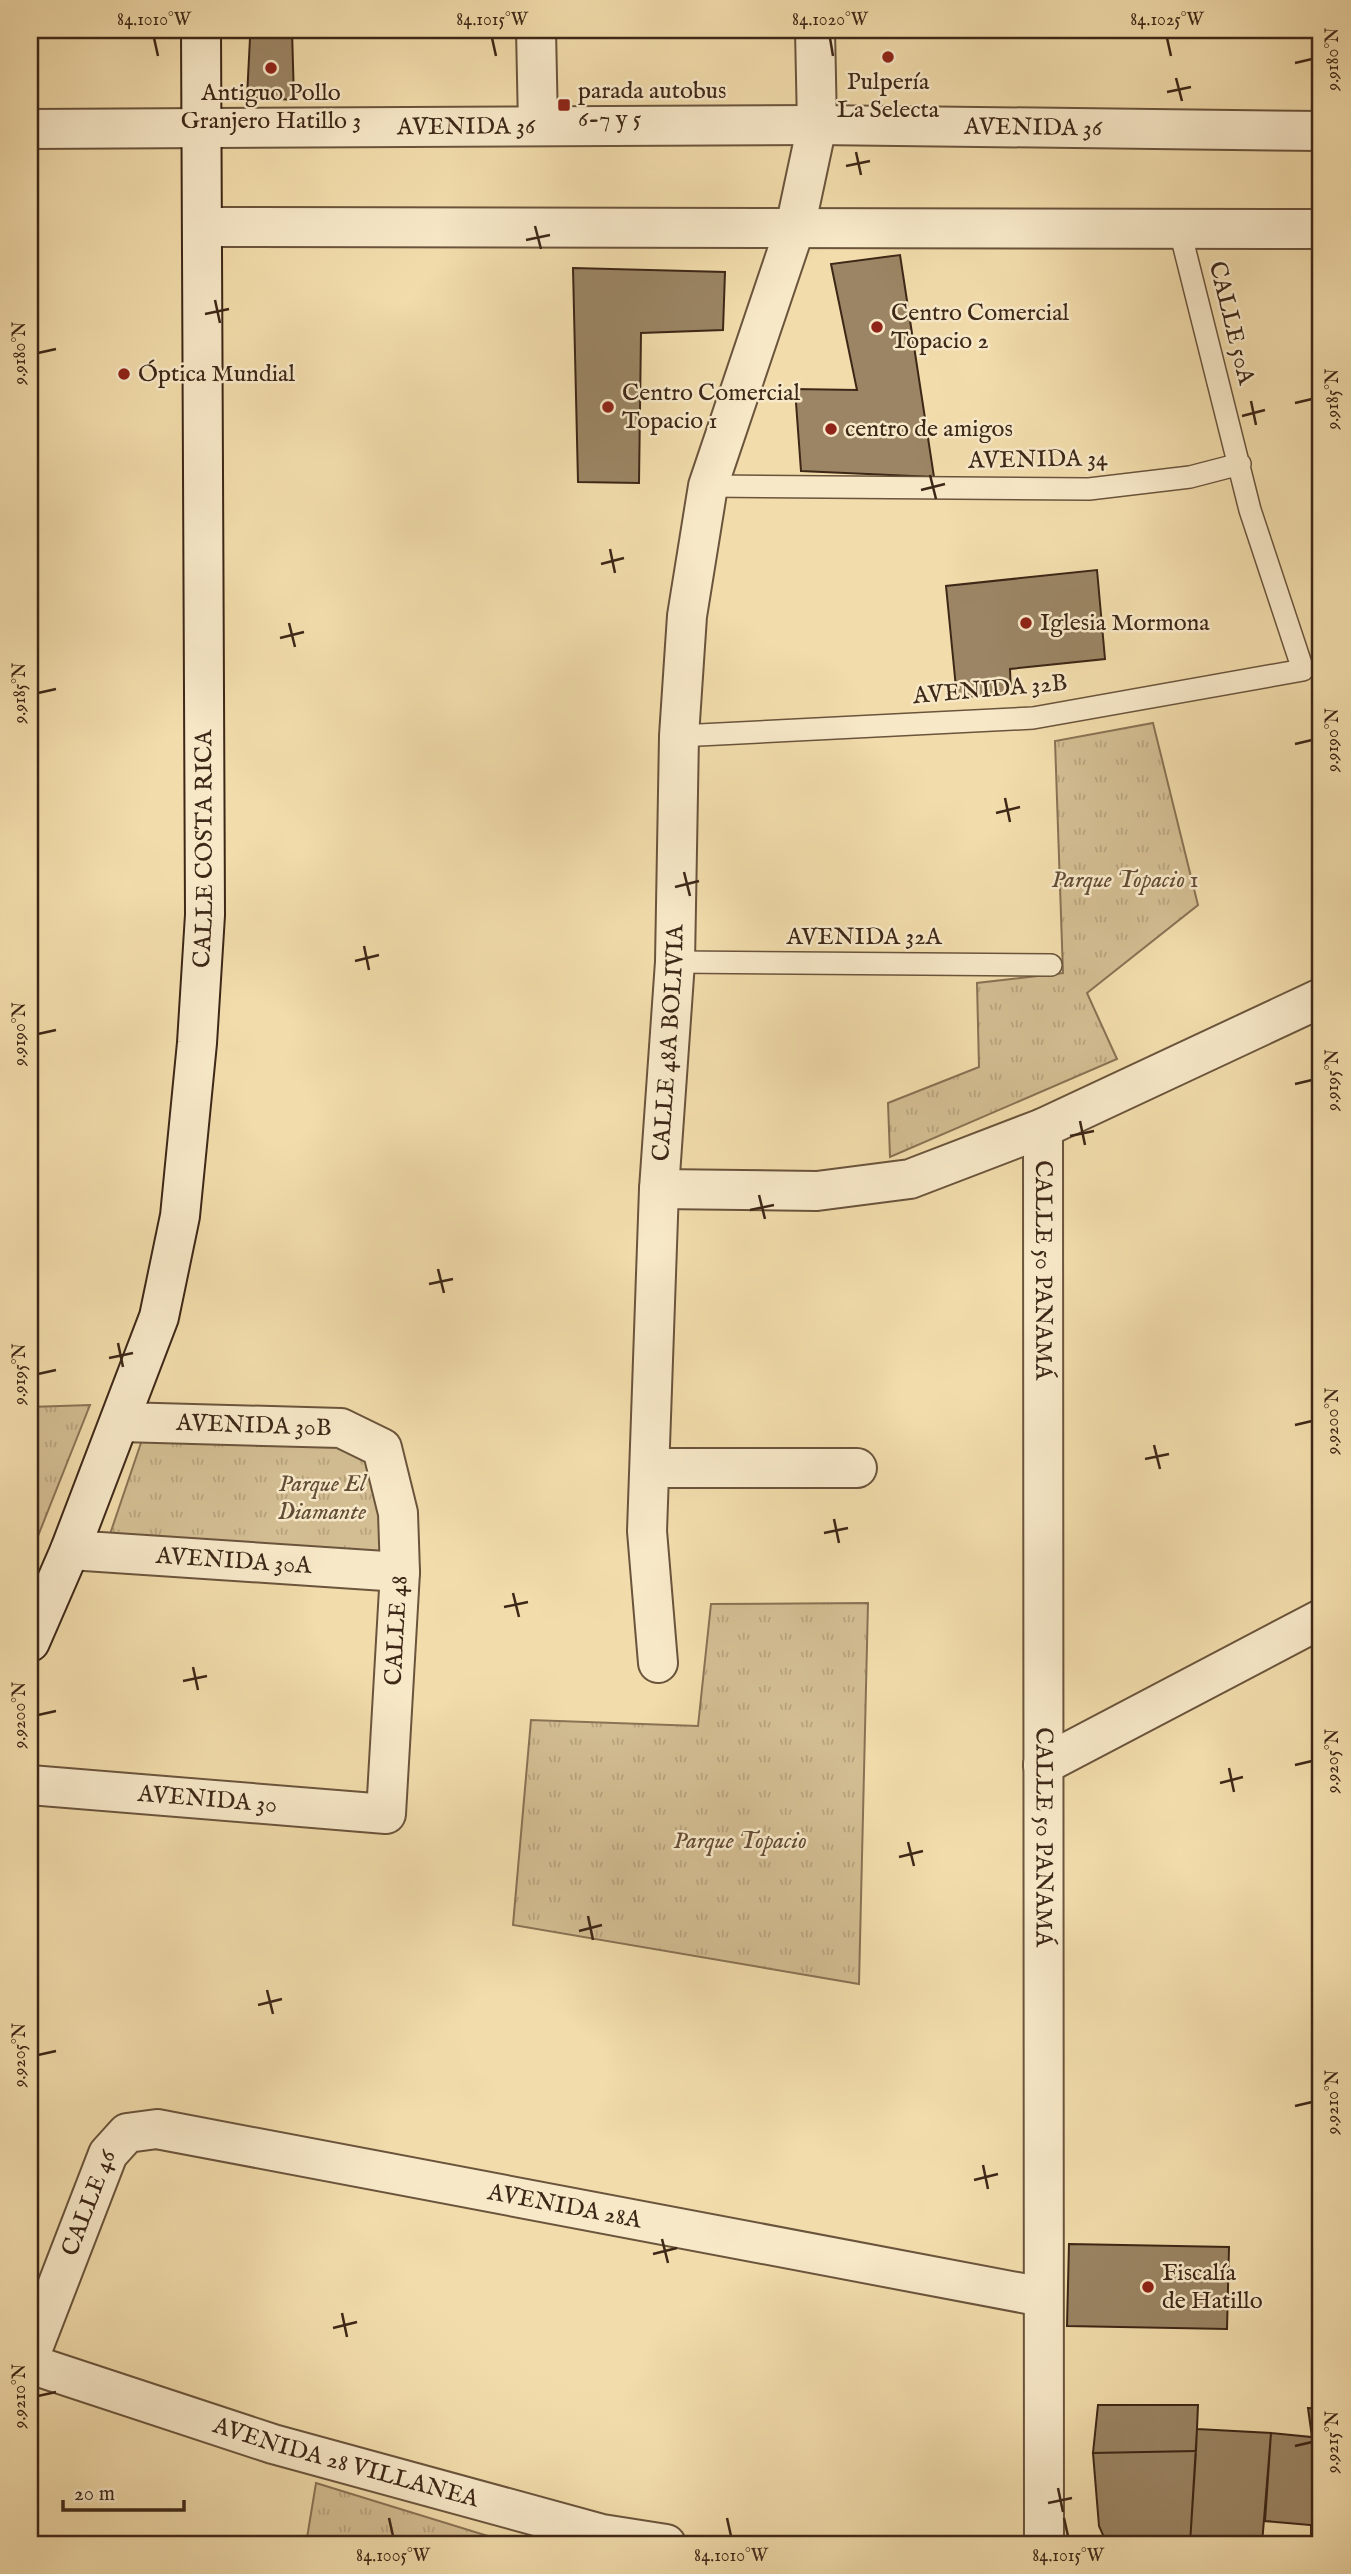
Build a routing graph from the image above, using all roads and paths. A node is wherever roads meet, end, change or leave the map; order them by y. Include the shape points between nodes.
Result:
1 (201, 30) edge
2 (536, 30) edge
3 (815, 30) edge
4 (538, 125) junction
5 (817, 125) junction
6 (203, 128) junction
7 (30, 129) edge
8 (1321, 131) edge
9 (203, 227) junction
10 (795, 228) junction
11 (1321, 229) edge
12 (1180, 231) junction
13 (1240, 464) junction
14 (708, 486) junction
15 (1303, 670) joint
16 (678, 736) junction
17 (675, 962) junction
18 (1051, 965) dead end
19 (1321, 998) edge
20 (1043, 1128) junction
21 (659, 1189) junction
22 (121, 1422) junction
23 (382, 1448) joint
24 (650, 1468) junction
25 (857, 1468) dead end
26 (71, 1550) junction
27 (400, 1572) junction
28 (1321, 1619) edge
29 (30, 1642) edge
30 (658, 1663) dead end
31 (1043, 1765) junction
32 (30, 1785) edge
33 (386, 1814) joint
34 (127, 2133) joint
35 (1043, 2297) junction
36 (30, 2357) edge
37 (30, 2364) edge
38 (666, 2544) edge
39 (1044, 2544) edge

1 - 6 street, CALLE COSTA RICA
2 - 4 street
3 - 5 street, CALLE 48A BOLIVIA
4 - 5 street, AVENIDA 36
4 - 6 street, AVENIDA 36
5 - 8 street, AVENIDA 36
5 - 10 street, CALLE 48A BOLIVIA
6 - 7 street, AVENIDA 36
6 - 9 street, CALLE COSTA RICA
9 - 10 street
9 - 22 street, CALLE COSTA RICA via 205,915 197,1044 177,1229 159,1317
10 - 12 street
10 - 14 street, CALLE 48A BOLIVIA
11 - 12 street
12 - 13 lane, CALLE 50A
13 - 14 lane, AVENIDA 34 via 1190,477 1089,489
13 - 15 lane, CALLE 50A via 1250,510
14 - 16 street, CALLE 48A BOLIVIA via 687,616
15 - 16 lane, AVENIDA 32B via 1033,718
16 - 17 street, CALLE 48A BOLIVIA
17 - 18 lane, AVENIDA 32A
17 - 21 street, CALLE 48A BOLIVIA
19 - 20 street
20 - 21 street via 910,1179 817,1191
20 - 31 street, CALLE 50 PANAMÁ
21 - 24 street, CALLE 48A BOLIVIA
22 - 23 street, AVENIDA 30B via 341,1428
22 - 26 street, CALLE COSTA RICA
23 - 27 street, CALLE 48 via 398,1513
24 - 25 street
24 - 30 street, CALLE 48A BOLIVIA via 647,1531
26 - 27 street, AVENIDA 30A
26 - 29 street, CALLE COSTA RICA
27 - 33 street, CALLE 48
28 - 31 street
31 - 35 street, CALLE 50 PANAMÁ
32 - 33 street, AVENIDA 30
34 - 35 street, AVENIDA 28A via 158,2129
34 - 36 street, CALLE 46 via 108,2154
35 - 39 street, CALLE 50 PANAMÁ
37 - 38 street, AVENIDA 28 VILLANEA via 273,2445 601,2534

